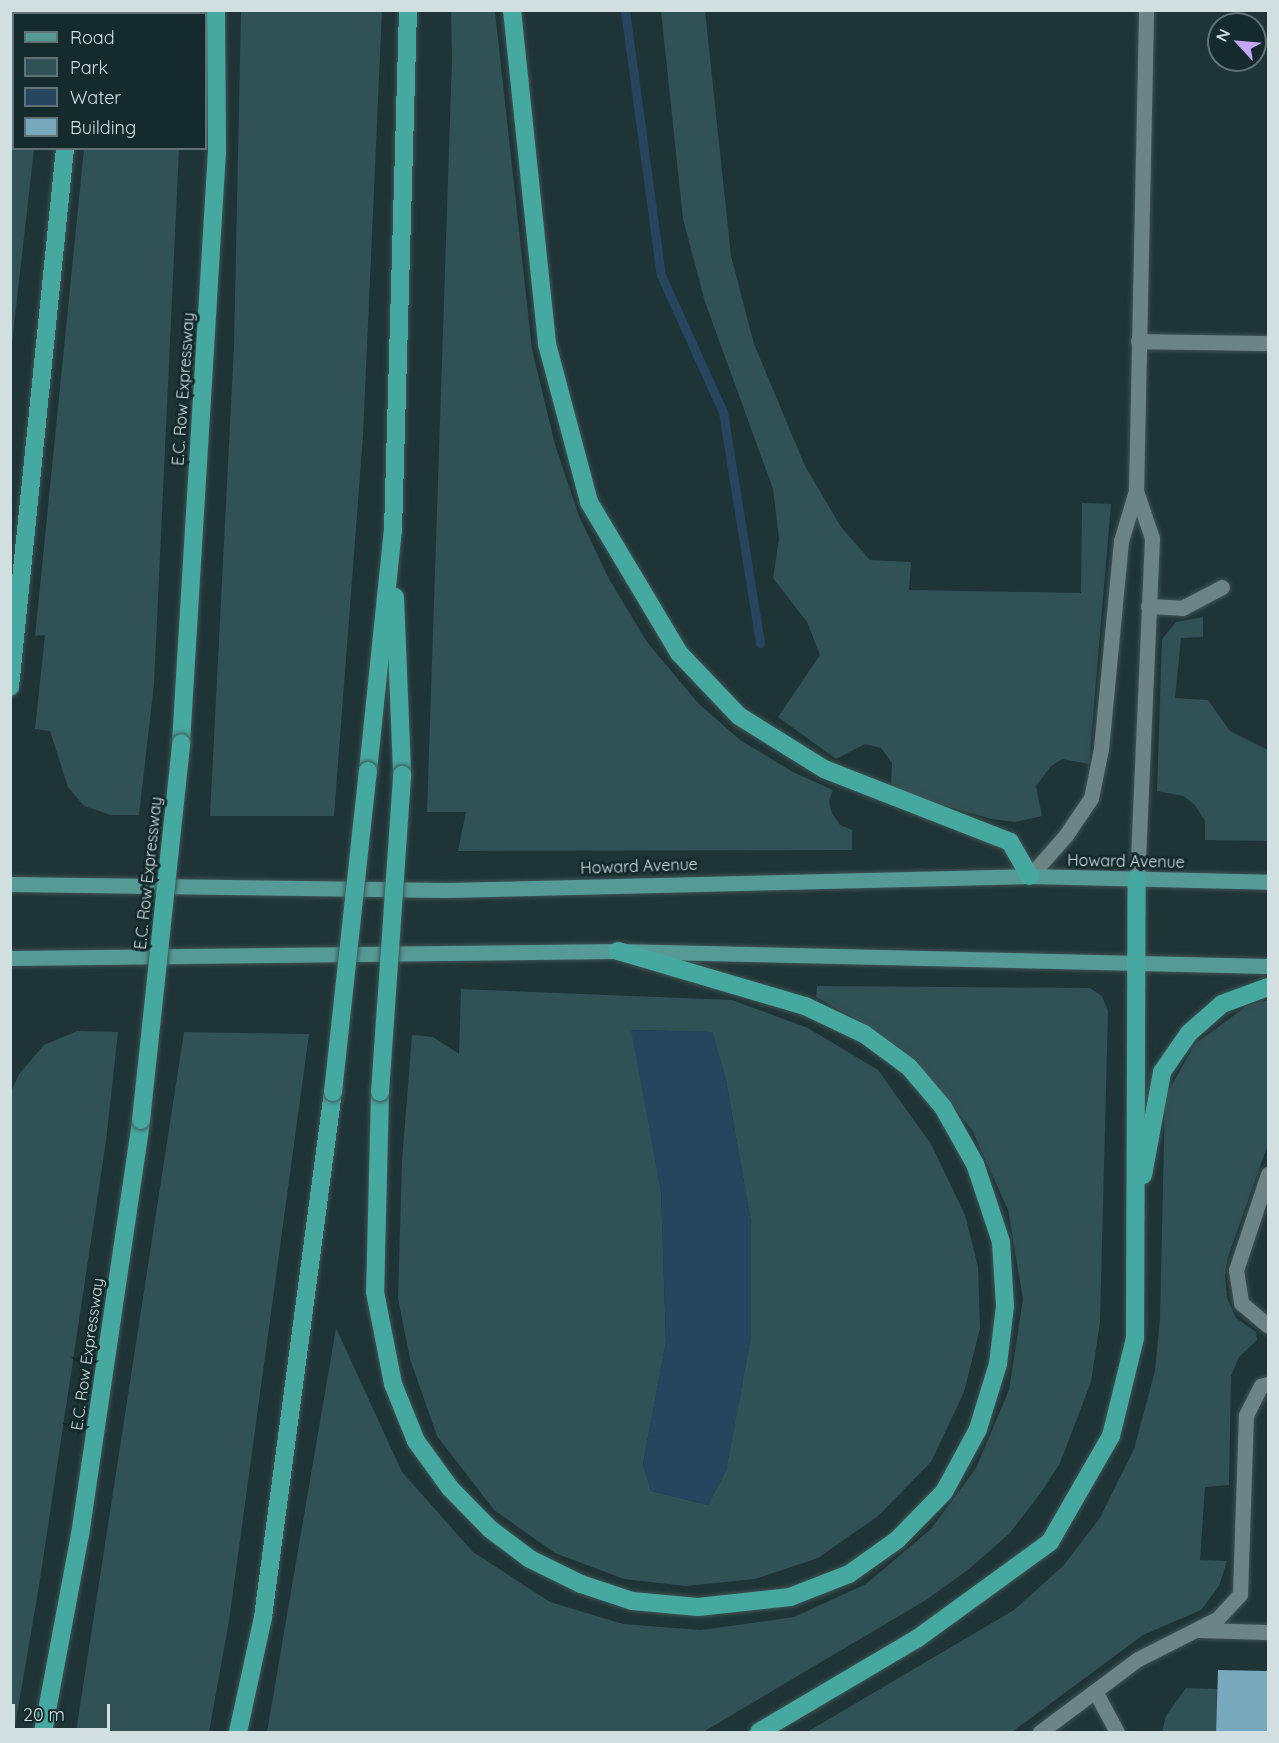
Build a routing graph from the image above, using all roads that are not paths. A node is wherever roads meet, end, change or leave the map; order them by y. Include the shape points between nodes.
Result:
1 (216, 10) edge
2 (408, 10) edge
3 (512, 10) edge
4 (1146, 10) edge
5 (65, 150) edge
6 (1138, 341) junction
7 (1269, 343) edge
8 (1136, 491) junction
9 (393, 531) junction
10 (1222, 587) dead end
11 (1148, 606) junction
12 (12, 649) edge
13 (10, 687) edge
14 (1030, 876) junction
15 (1137, 879) junction
16 (1269, 882) edge
17 (10, 884) edge
18 (618, 951) junction
19 (10, 958) edge
20 (1139, 964) junction
21 (1269, 966) edge
22 (1269, 987) edge
23 (1269, 1174) edge
24 (1133, 1233) junction
25 (1269, 1326) edge
26 (1269, 1384) edge
27 (1195, 1630) junction
28 (1269, 1632) edge
29 (1095, 1691) junction
30 (43, 1732) edge
31 (238, 1732) edge
32 (759, 1732) edge
33 (1040, 1732) edge
34 (1117, 1732) edge

1 - 30 highway, E.C. Row Expressway, bridge via 217,151 181,743 141,1120 80,1535
2 - 9 highway
3 - 14 highway via 547,344 589,502 679,653 739,716 824,769 1010,843
4 - 6 lane
5 - 12 highway
6 - 7 lane
6 - 8 lane
8 - 11 lane via 1152,537
8 - 14 lane via 1121,541 1101,749 1091,798 1066,835
9 - 18 highway, bridge via 402,775 380,1092 375,1292 393,1384 416,1441 450,1488 490,1529 530,1559 580,1584 632,1601 698,1607 790,1597 849,1574 897,1540 944,1492 978,1430 995,1375 1005,1306 1001,1242 975,1164 944,1107 909,1067 864,1034 805,1006
9 - 31 highway, bridge via 333,1092 263,1617
10 - 11 lane via 1182,608
11 - 15 lane
12 - 13 highway
14 - 15 main road, Howard Avenue
14 - 17 main road, Howard Avenue via 446,890
15 - 16 main road, Howard Avenue
15 - 20 highway
18 - 19 main road
18 - 20 main road
20 - 21 main road
20 - 24 highway
22 - 24 highway via 1222,1004 1189,1033 1162,1072
23 - 25 lane via 1236,1270 1241,1303
24 - 32 highway via 1135,1338 1111,1436 1050,1542 918,1638
26 - 27 lane via 1261,1386 1246,1415 1240,1594 1217,1619
27 - 28 lane
27 - 29 lane via 1138,1659
29 - 33 lane
29 - 34 lane

